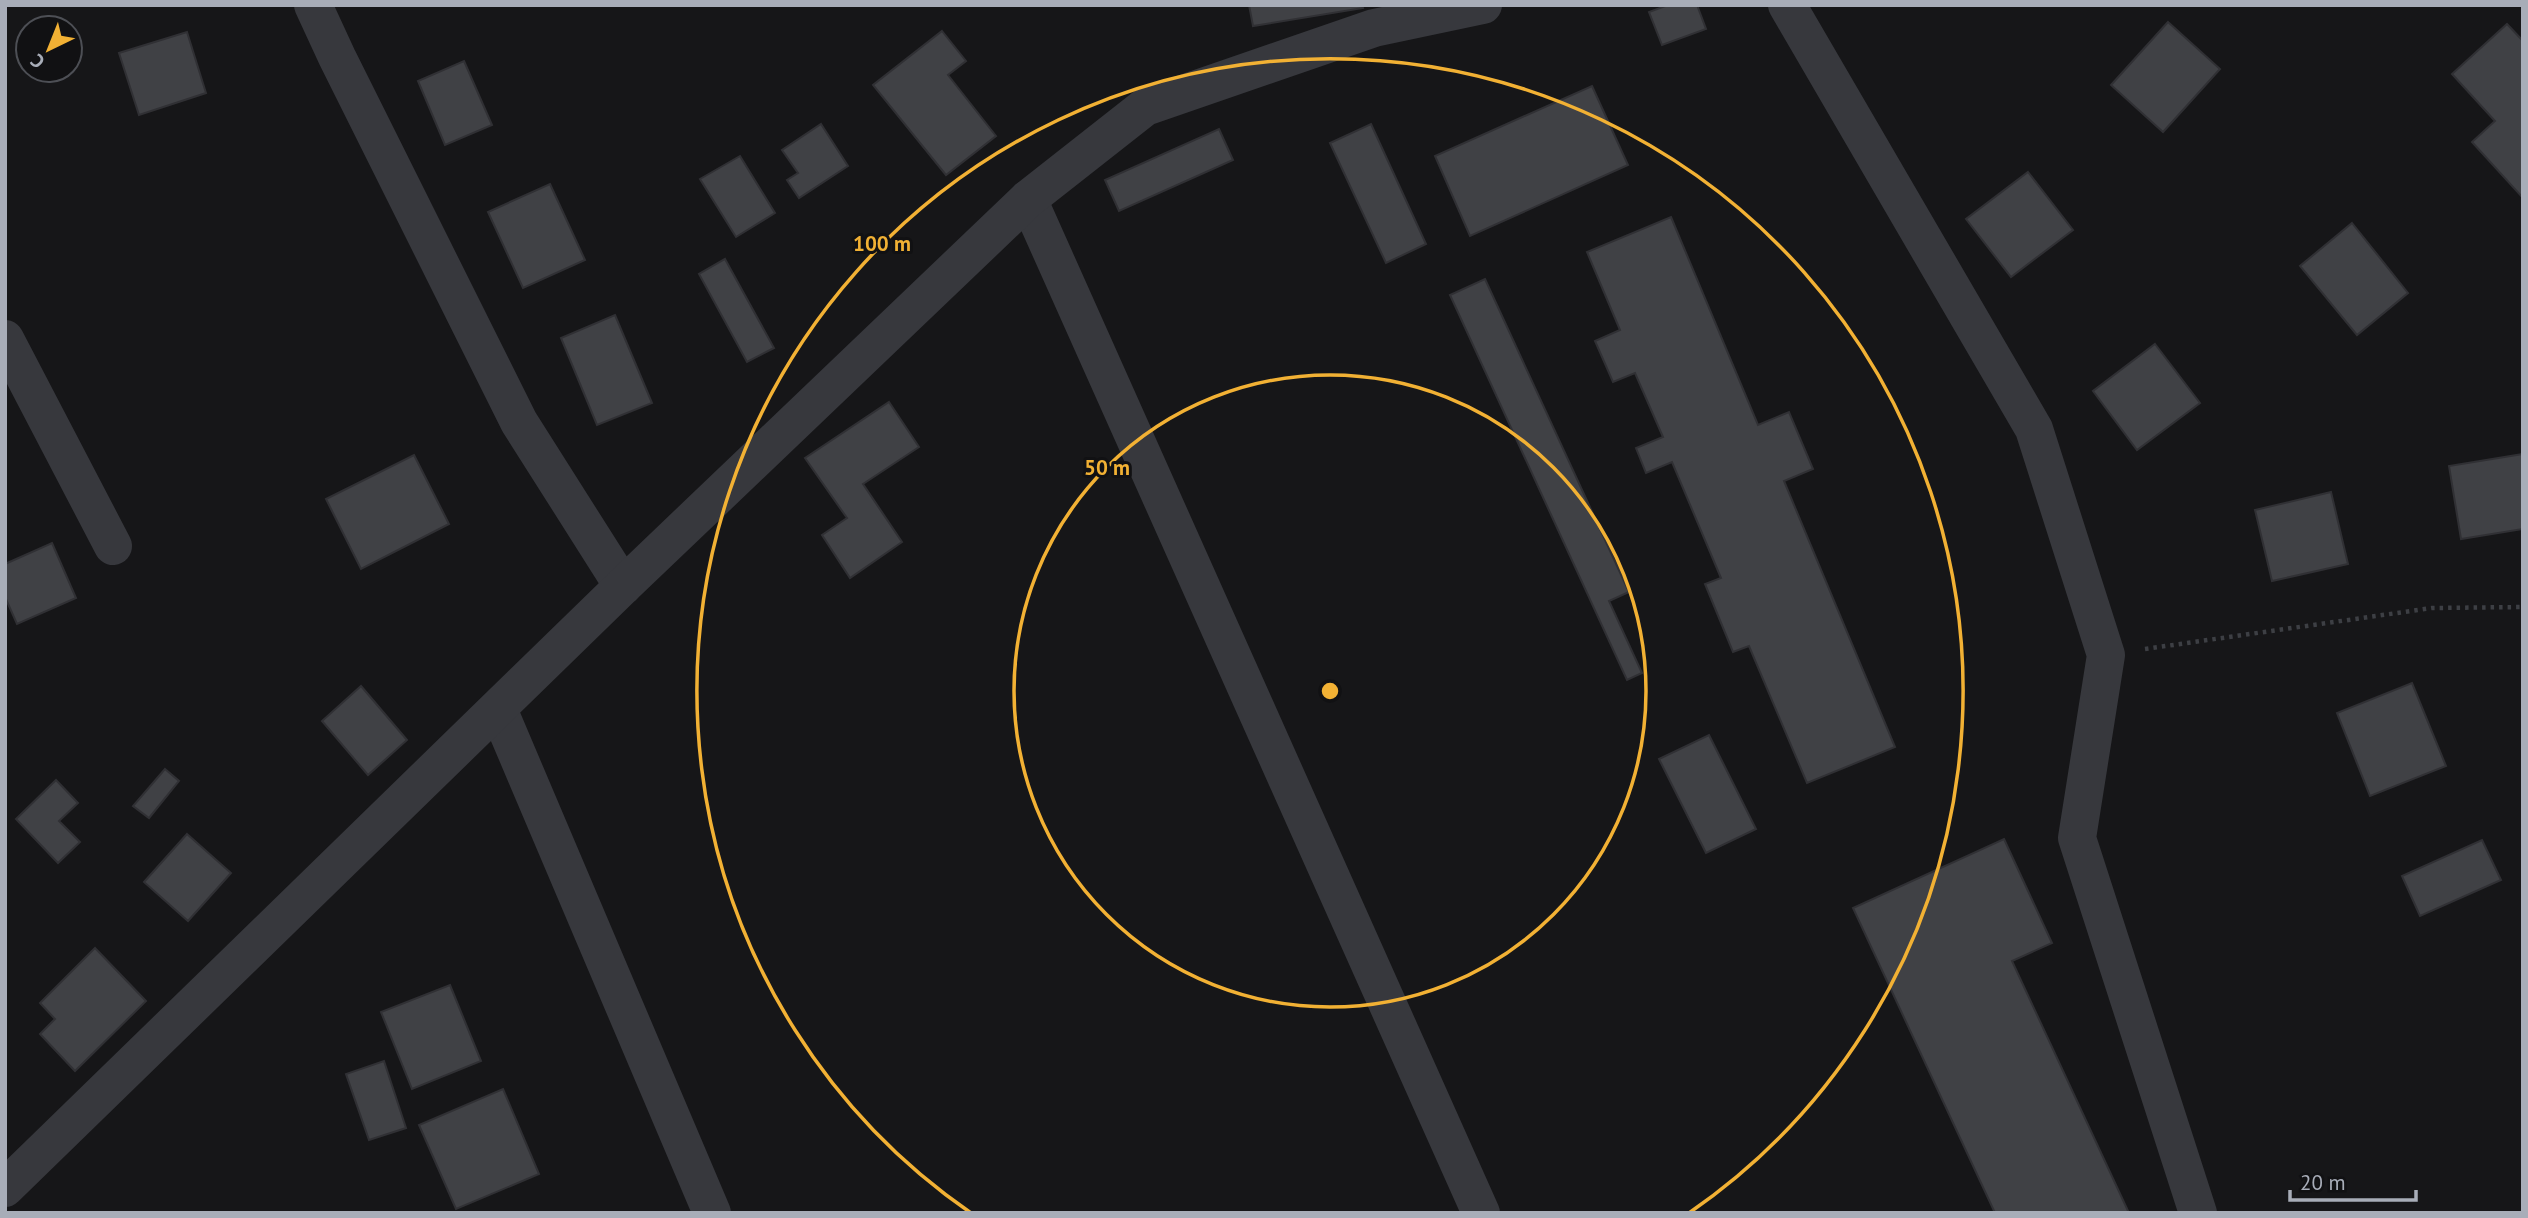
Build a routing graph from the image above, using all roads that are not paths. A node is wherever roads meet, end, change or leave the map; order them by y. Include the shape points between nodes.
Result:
1 (313, 5) edge
2 (1483, 5) edge
3 (1787, 5) edge
4 (1028, 199) junction
5 (5, 339) edge
6 (113, 546) dead end
7 (623, 586) junction
8 (498, 709) junction
9 (5, 1188) edge
10 (712, 1213) edge
11 (1481, 1213) edge
12 (2198, 1213) edge

1 - 7 street via 519,422
2 - 4 street via 1374,28 1145,107
3 - 12 street via 2034,429 2106,654 2077,838
4 - 7 street
4 - 11 street
5 - 6 street
7 - 8 street
8 - 9 street
8 - 10 street

